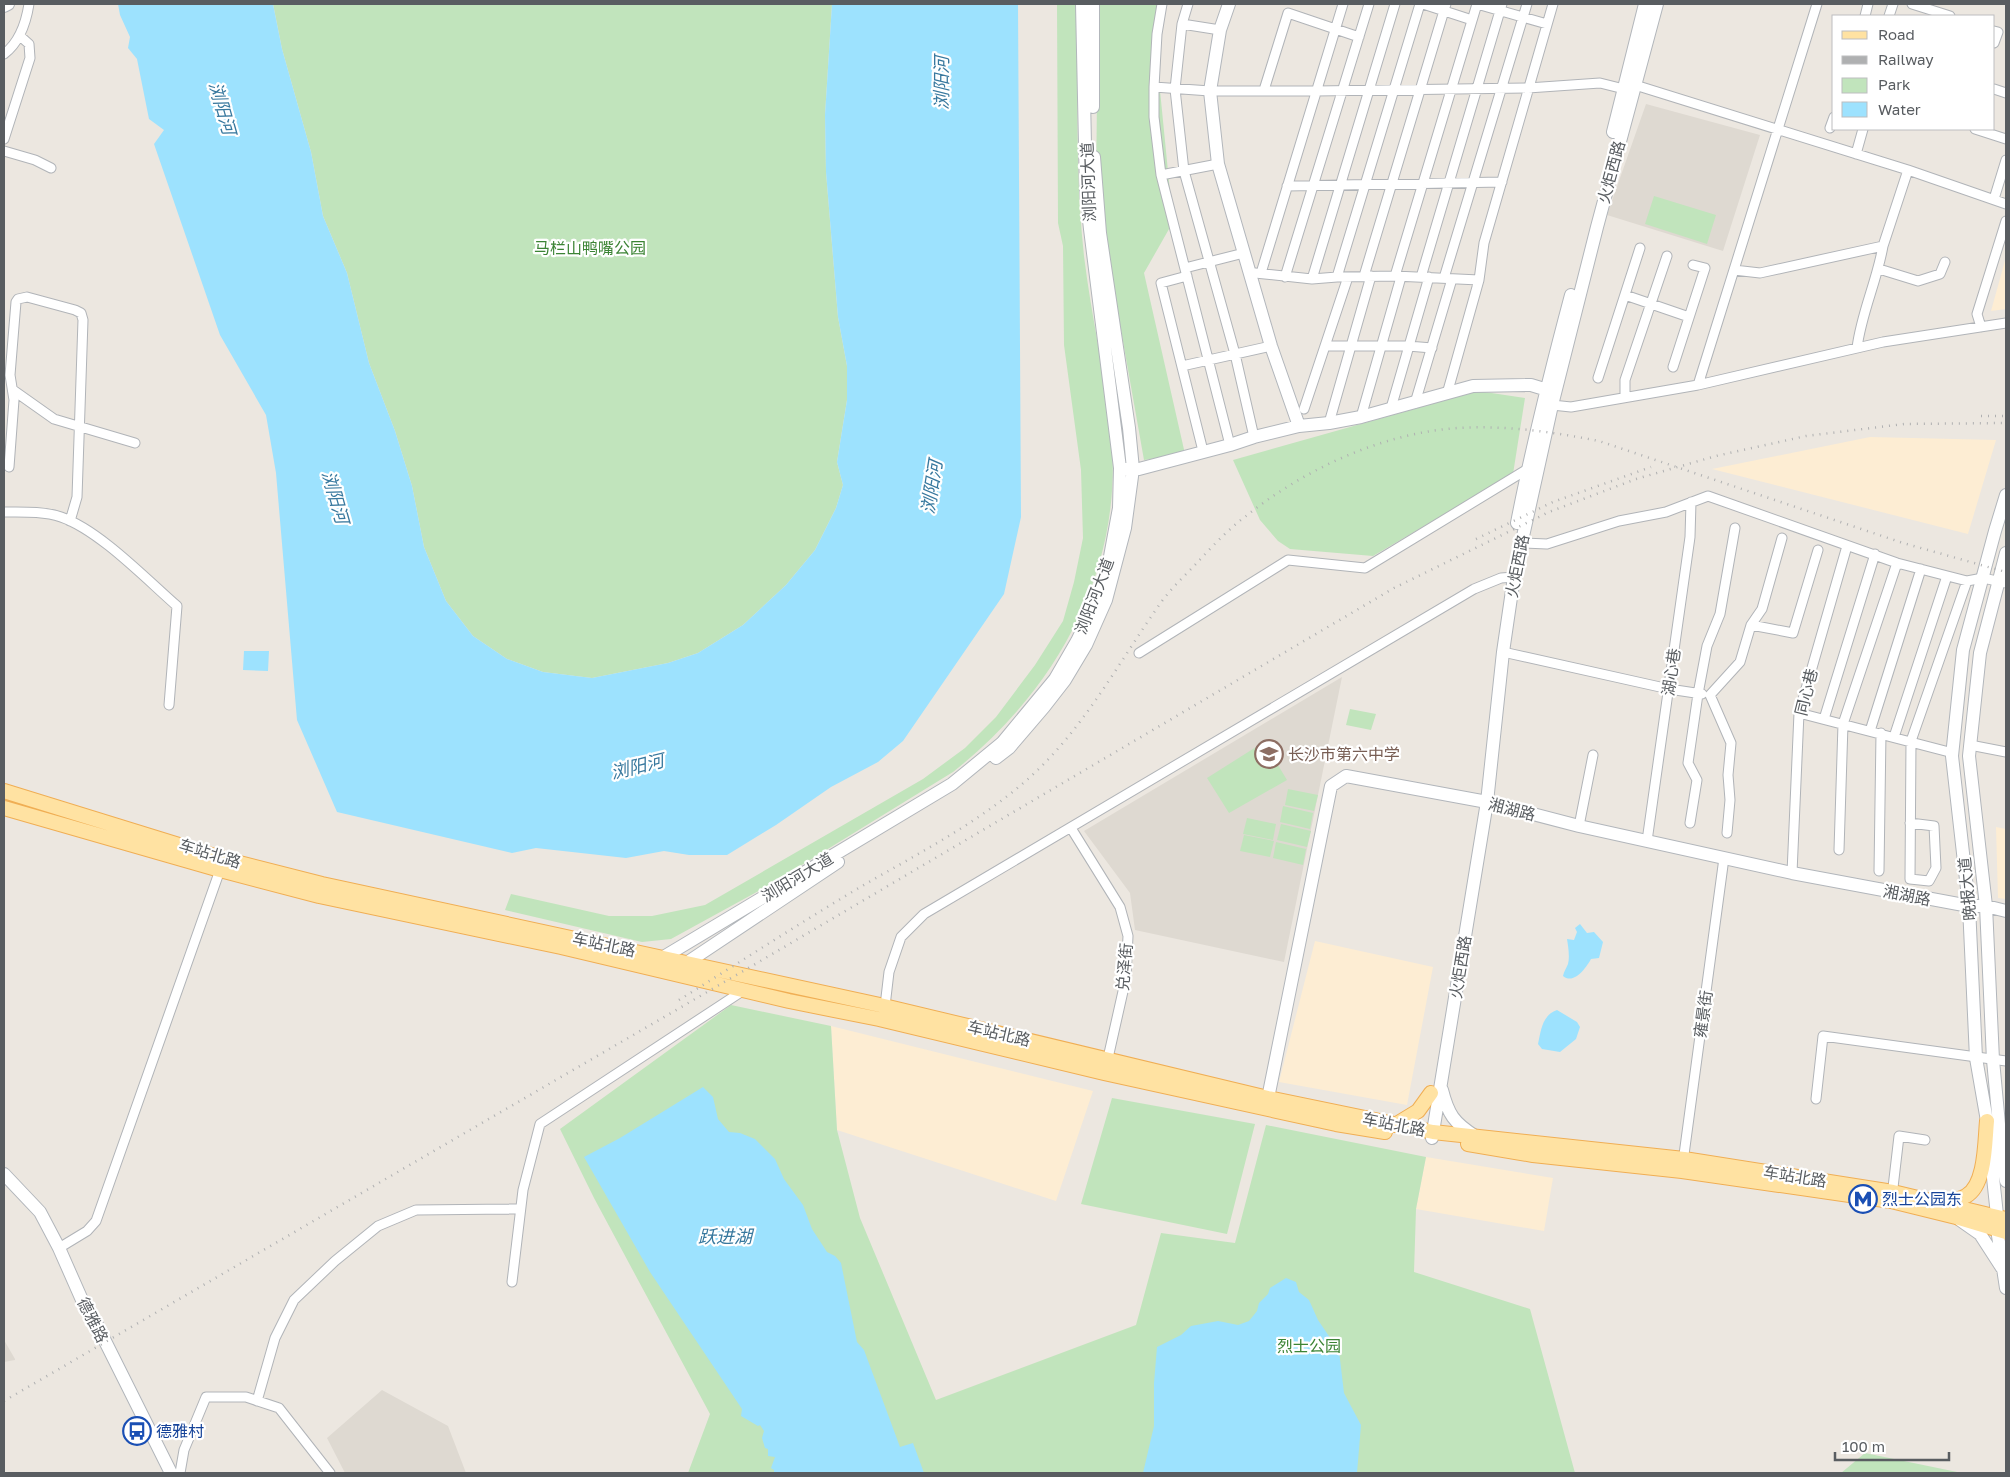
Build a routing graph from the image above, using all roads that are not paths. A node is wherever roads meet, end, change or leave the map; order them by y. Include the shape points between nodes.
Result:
1 (8, 4) edge
2 (29, 4) edge
3 (1082, 4) edge
4 (1093, 4) edge
5 (1162, 4) edge
6 (1188, 4) edge
7 (1229, 4) edge
8 (1343, 4) edge
9 (1370, 4) edge
10 (1395, 4) edge
11 (1421, 4) edge
12 (1477, 4) edge
13 (1527, 4) edge
14 (1553, 4) edge
15 (1645, 4) edge
16 (1657, 4) edge
17 (1817, 4) edge
18 (1912, 4) edge
19 (4, 6) edge
20 (1445, 7) edge
21 (1501, 7) edge
22 (1947, 15) edge
23 (1523, 17) junction
24 (1472, 20) junction
25 (1182, 24) junction
26 (1547, 24) junction
27 (1334, 29) junction
28 (1220, 30) junction
29 (20, 36) junction
30 (1359, 37) junction
31 (4, 54) edge
32 (1154, 87) junction
33 (1630, 87) junction
34 (1503, 88) junction
35 (1528, 88) junction
36 (1175, 89) junction
37 (1370, 89) junction
38 (1395, 89) junction
39 (1420, 89) junction
40 (1451, 89) junction
41 (1478, 89) junction
42 (1264, 90) junction
43 (1316, 90) junction
44 (1343, 90) junction
45 (1210, 91) junction
46 (1832, 122) edge
47 (1830, 128) dead end
48 (1779, 130) junction
49 (1863, 130) edge
50 (1978, 130) edge
51 (4, 139) edge
52 (2006, 139) edge
53 (4, 151) edge
54 (1856, 154) junction
55 (2006, 160) edge
56 (1218, 164) junction
57 (51, 168) dead end
58 (1908, 170) junction
59 (1184, 171) junction
60 (1161, 175) junction
61 (1449, 182) junction
62 (1475, 182) junction
63 (1502, 182) junction
64 (1423, 183) junction
65 (1365, 184) junction
66 (1392, 184) junction
67 (1314, 185) junction
68 (1341, 185) junction
69 (1288, 186) junction
70 (1994, 199) junction
71 (2006, 204) edge
72 (2006, 221) edge
73 (1883, 246) junction
74 (1640, 248) dead end
75 (1244, 253) junction
76 (1667, 256) dead end
77 (1210, 262) junction
78 (1945, 262) dead end
79 (1693, 265) dead end
80 (1879, 269) junction
81 (1734, 270) junction
82 (1186, 272) junction
83 (1255, 273) junction
84 (1337, 276) junction
85 (1348, 276) junction
86 (1367, 276) junction
87 (1398, 276) junction
88 (1285, 277) junction
89 (1425, 277) junction
90 (1448, 278) junction
91 (1312, 279) junction
92 (1479, 280) junction
93 (1625, 295) junction
94 (1651, 305) junction
95 (1689, 317) junction
96 (2006, 323) edge
97 (1981, 327) junction
98 (1271, 346) junction
99 (1326, 346) junction
100 (1352, 346) junction
101 (1408, 346) junction
102 (1381, 347) junction
103 (1432, 348) junction
104 (1856, 348) junction
105 (1235, 354) junction
106 (1209, 360) junction
107 (1182, 366) junction
108 (1673, 368) dead end
109 (1598, 378) dead end
110 (1698, 385) junction
111 (13, 390) junction
112 (1551, 391) junction
113 (1447, 394) junction
114 (1625, 397) junction
115 (1415, 403) junction
116 (1552, 405) junction
117 (1391, 408) junction
118 (1304, 409) dead end
119 (1360, 417) junction
120 (1329, 423) junction
121 (1299, 426) junction
122 (79, 428) junction
123 (1254, 437) junction
124 (135, 443) dead end
125 (1230, 446) junction
126 (1203, 452) junction
127 (1540, 462) junction
128 (9, 467) dead end
129 (1127, 469) junction
130 (1528, 469) junction
131 (2006, 495) edge
132 (1691, 502) junction
133 (4, 512) edge
134 (70, 521) junction
135 (1735, 528) dead end
136 (1782, 538) dead end
137 (1521, 543) junction
138 (1848, 546) junction
139 (1818, 550) dead end
140 (2006, 553) edge
141 (1875, 554) junction
142 (1898, 563) junction
143 (1920, 569) junction
144 (1946, 576) junction
145 (1510, 577) junction
146 (1983, 578) junction
147 (1967, 581) junction
148 (2003, 583) edge
149 (1751, 625) junction
150 (1503, 652) junction
151 (1139, 653) dead end
152 (1669, 689) junction
153 (1698, 694) junction
154 (1710, 696) junction
155 (169, 705) dead end
156 (1799, 713) junction
157 (1824, 719) junction
158 (1842, 724) junction
159 (1870, 731) junction
160 (1881, 734) junction
161 (1894, 737) junction
162 (1911, 741) junction
163 (1970, 745) junction
164 (2006, 752) edge
165 (1953, 753) junction
166 (1593, 755) dead end
167 (4, 791) edge
168 (1483, 802) junction
169 (4, 808) edge
170 (1690, 823) dead end
171 (1910, 823) junction
172 (1579, 826) junction
173 (1072, 828) junction
174 (1727, 834) dead end
175 (1648, 841) junction
176 (1839, 850) dead end
177 (1724, 858) junction
178 (220, 870) junction
179 (1879, 870) dead end
180 (1792, 873) junction
181 (1969, 906) junction
182 (1986, 906) junction
183 (2006, 911) edge
184 (664, 958) junction
185 (685, 964) junction
186 (643, 966) junction
187 (668, 972) junction
188 (744, 990) junction
189 (885, 1006) junction
190 (1108, 1058) junction
191 (1976, 1058) junction
192 (2000, 1060) edge
193 (1436, 1089) junction
194 (1268, 1098) junction
195 (1816, 1099) dead end
196 (1987, 1121) junction
197 (1395, 1125) junction
198 (1429, 1135) junction
199 (1475, 1136) junction
200 (1925, 1140) dead end
201 (1683, 1165) junction
202 (2005, 1169) edge
203 (4, 1174) edge
204 (2006, 1181) edge
205 (4, 1183) edge
206 (1892, 1197) junction
207 (1943, 1203) junction
208 (520, 1209) junction
209 (1956, 1217) junction
210 (2002, 1217) edge
211 (2002, 1231) edge
212 (59, 1248) junction
213 (2004, 1271) junction
214 (512, 1282) dead end
215 (2006, 1288) edge
216 (257, 1401) junction
217 (165, 1473) edge
218 (171, 1473) edge
219 (180, 1473) edge
220 (330, 1473) edge

1 - 19 street
2 - 29 street
3 - 129 street, 浏阳河大道 via 1086,192
4 - 129 street, 浏阳河大道 via 1093,153 1100,233 1129,428
5 - 32 street via 1156,34
6 - 25 street
7 - 28 street
8 - 27 street
9 - 30 street
10 - 37 street
11 - 20 street
11 - 38 street
12 - 21 street
12 - 24 street
13 - 23 street
14 - 26 street
15 - 33 street, 火炬西路
16 - 33 street, 火炬西路
17 - 48 street
18 - 22 street
20 - 24 street
20 - 39 street
21 - 23 street
21 - 41 street
23 - 26 street
23 - 34 street
24 - 40 street
25 - 28 street
25 - 36 street
26 - 35 street
27 - 30 street
27 - 42 street via 1288,13
27 - 43 street
28 - 45 street
29 - 31 street
29 - 51 street via 29,44 30,58
30 - 44 street
32 - 36 street
32 - 60 street
33 - 35 street via 1600,83
33 - 48 street
33 - 112 street, 火炬西路
34 - 35 street
34 - 41 street
34 - 62 street
35 - 63 street
36 - 45 street
36 - 59 street
37 - 38 street
37 - 44 street
37 - 68 street
38 - 39 street
38 - 65 street
39 - 40 street
39 - 66 street
40 - 41 street
40 - 64 street
41 - 61 street
42 - 43 street
42 - 45 street
43 - 44 street
43 - 69 street
44 - 67 street
45 - 56 street
46 - 47 street
48 - 54 street
48 - 81 street
49 - 54 street
50 - 52 street
53 - 57 street
54 - 58 street
55 - 70 street
56 - 59 street
56 - 75 street
58 - 70 street
58 - 73 street
59 - 60 street
59 - 77 street
60 - 82 street
61 - 62 street
61 - 64 street
61 - 89 street
62 - 63 street
62 - 90 street
63 - 92 street via 1484,244
64 - 66 street
64 - 87 street
65 - 66 street
65 - 68 street
65 - 84 street
66 - 86 street
67 - 68 street
67 - 69 street
67 - 88 street
68 - 91 street
69 - 83 street
70 - 71 street
72 - 97 street via 1977,314
73 - 80 street
73 - 81 street via 1760,273
74 - 93 street
75 - 77 street
75 - 83 street
76 - 94 street
77 - 82 street
77 - 105 street
78 - 80 street via 1940,274 1918,281
79 - 95 street via 1705,268
80 - 104 street
81 - 110 street
82 - 106 street
82 - 107 street via 1161,283
83 - 88 street
83 - 98 street
84 - 85 street
84 - 91 street
85 - 86 street
85 - 99 street
86 - 87 street
86 - 100 street
87 - 89 street
87 - 102 street
88 - 91 street
89 - 90 street
89 - 101 street
90 - 92 street
90 - 103 street
92 - 113 street
93 - 94 street
93 - 109 street
94 - 95 street
94 - 114 street via 1625,380
95 - 108 street
96 - 97 street
97 - 104 street
98 - 105 street
98 - 121 street
99 - 100 street
99 - 118 street
100 - 102 street
100 - 120 street
101 - 102 street
101 - 103 street
101 - 117 street
102 - 119 street
103 - 115 street
104 - 110 street
105 - 106 street
105 - 123 street
106 - 107 street
106 - 125 street
107 - 126 street
110 - 114 street
111 - 122 street via 54,419
111 - 122 street via 10,375 18,299 27,297 80,313 83,320
111 - 128 street
112 - 113 street via 1532,385 1473,386
112 - 116 street, 火炬西路
112 - 130 street, 火炬西路
113 - 115 street
114 - 116 street via 1571,407
115 - 117 street
116 - 127 street, 火炬西路
117 - 119 street
119 - 120 street
120 - 121 street
121 - 123 street
122 - 124 street
122 - 134 street via 77,497
123 - 125 street
125 - 126 street
126 - 129 street via 1139,469
127 - 130 street
127 - 137 street, 火炬西路
129 - 184 street, 浏阳河大道 via 1109,562 1094,606 1055,679 1002,743 952,784
129 - 185 street, 浏阳河大道 via 1125,528 1106,600 1086,645 1065,680 1009,748 959,788 812,878
130 - 145 street, 火炬西路
130 - 151 street via 1365,568 1288,560
131 - 146 street, 晚报大道
132 - 137 street via 1666,512 1619,522 1547,544
132 - 138 street via 1708,496
132 - 152 street, 湖心巷 via 1690,537
133 - 134 street via 33,512
134 - 155 street via 98,538 177,606
135 - 153 street via 1720,614 1707,646
136 - 149 street via 1762,609
137 - 145 street, 火炬西路
138 - 141 street
138 - 156 street, 同心巷
139 - 149 street via 1793,633
140 - 148 street, 晚报大道
141 - 142 street
141 - 157 street
142 - 143 street
142 - 158 street
143 - 144 street
143 - 159 street
144 - 147 street
144 - 161 street
145 - 150 street, 火炬西路
145 - 168 street, 火炬西路
145 - 173 street via 1474,590
146 - 147 street
146 - 148 street
146 - 165 street, 晚报大道 via 1964,650
147 - 162 street
148 - 163 street, 晚报大道 via 1980,653
149 - 154 street via 1740,662
150 - 152 street
150 - 168 street, 火炬西路
152 - 153 street
152 - 175 street, 湖心巷
153 - 154 street
153 - 170 street via 1688,763 1697,780
154 - 174 street via 1732,743
156 - 157 street
156 - 180 street, 同心巷
157 - 158 street
158 - 159 street
158 - 176 street
159 - 160 street
160 - 161 street
160 - 179 street
161 - 162 street
162 - 165 street
162 - 171 street
163 - 164 street
163 - 182 street, 晚报大道
165 - 181 street, 晚报大道
166 - 172 street
167 - 184 main road, 车站北路 via 224,858 322,884
168 - 172 street, 湘湖路
168 - 193 street, 火炬西路
168 - 194 street, 湘湖路 via 1346,776 1331,786
169 - 178 main road, 车站北路
171 - 171 street via 1910,879 1929,881 1936,868 1934,826
172 - 175 street, 湘湖路
173 - 189 street via 924,914 901,937 889,972
173 - 190 street, 兑泽街 via 1120,907 1128,936 1126,978
175 - 177 street, 湘湖路
177 - 180 street, 湘湖路
177 - 201 street, 雍景街
178 - 186 main road, 车站北路 via 319,896
178 - 212 street via 96,1220 87,1231
180 - 181 street, 湘湖路
181 - 182 street, 湘湖路
181 - 191 street, 晚报大道
182 - 183 street, 湘湖路
182 - 192 street, 晚报大道
184 - 185 main road, 车站北路
184 - 186 street, 浏阳河大道
185 - 187 street, 浏阳河大道
185 - 189 main road, 车站北路
186 - 187 main road, 车站北路
187 - 188 main road, 车站北路
188 - 198 main road, 车站北路 via 1336,1124
188 - 208 street via 540,1124
189 - 190 main road, 车站北路
190 - 194 main road, 车站北路
191 - 192 street
191 - 195 street via 1823,1036
191 - 196 street, 晚报大道
192 - 202 street, 晚报大道
193 - 197 main road via 1418,1111
193 - 198 street, 火炬西路
193 - 199 street via 1458,1126
194 - 197 main road, 车站北路
196 - 207 main road via 1982,1173 1976,1185 1967,1196
196 - 210 street, 晚报大道
197 - 198 main road, 车站北路
198 - 199 main road, 车站北路
198 - 201 main road, 车站北路 via 1533,1155
199 - 201 main road, 车站北路
200 - 206 street via 1900,1136
201 - 206 main road, 车站北路
202 - 204 street, 晚报大道
203 - 212 street, 德雅路 via 40,1212
205 - 217 street, 德雅路 via 35,1214 54,1247 76,1298
206 - 207 main road, 车站北路
206 - 209 main road, 车站北路
207 - 210 main road, 车站北路
208 - 214 street
208 - 216 street via 416,1210 378,1226 294,1300 275,1338
209 - 211 main road, 车站北路
209 - 213 street via 1980,1234
210 - 211 street, 晚报大道
211 - 213 street, 晚报大道
212 - 218 street, 德雅路 via 82,1300
213 - 215 street, 晚报大道
216 - 219 street via 246,1397 206,1397 184,1450
216 - 220 street via 279,1408

